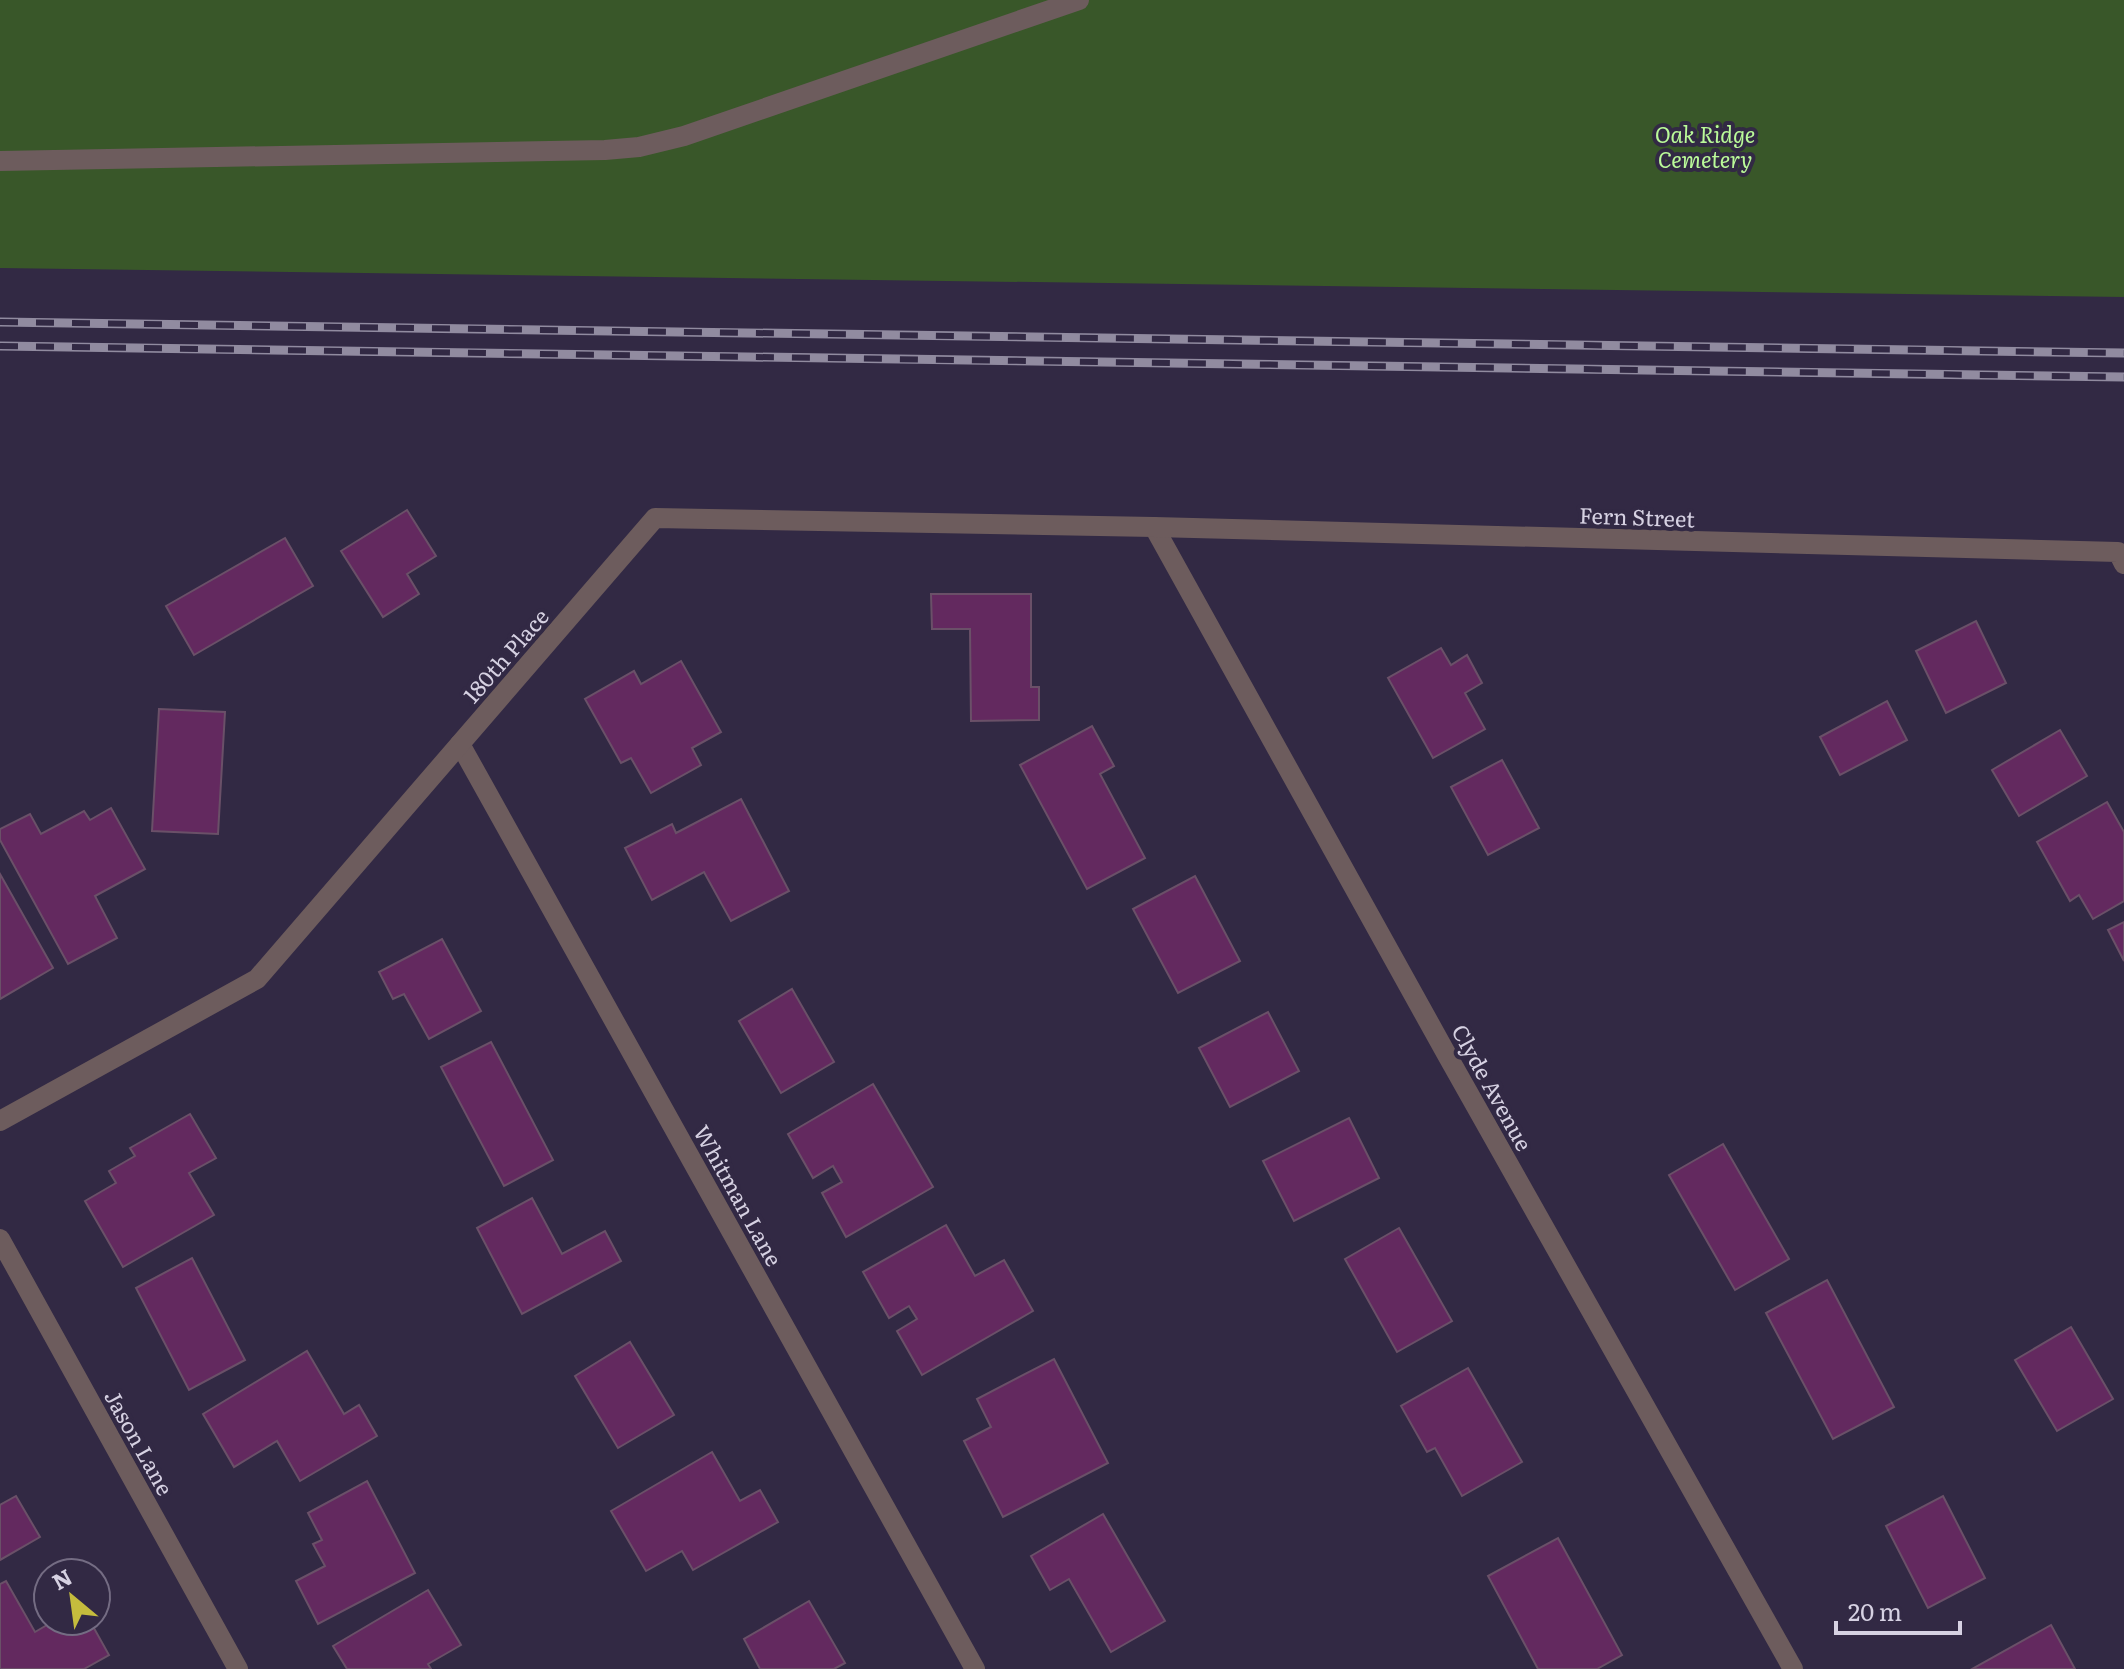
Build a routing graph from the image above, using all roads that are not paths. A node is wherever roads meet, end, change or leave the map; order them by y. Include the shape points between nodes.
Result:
1 (1079, 0) edge
2 (0, 161) edge
3 (1154, 527) junction
4 (2121, 558) edge
5 (460, 744) junction
6 (0, 1121) edge
7 (0, 1239) edge
8 (238, 1669) edge
9 (975, 1669) edge
10 (1793, 1669) edge

1 - 2 street via 639,147
3 - 4 street, Fern Street
3 - 5 street, 180th Place via 655,518
3 - 10 street, Clyde Avenue
5 - 6 street, 180th Place via 257,979
5 - 9 street, Whitman Lane
7 - 8 street, Jason Lane

